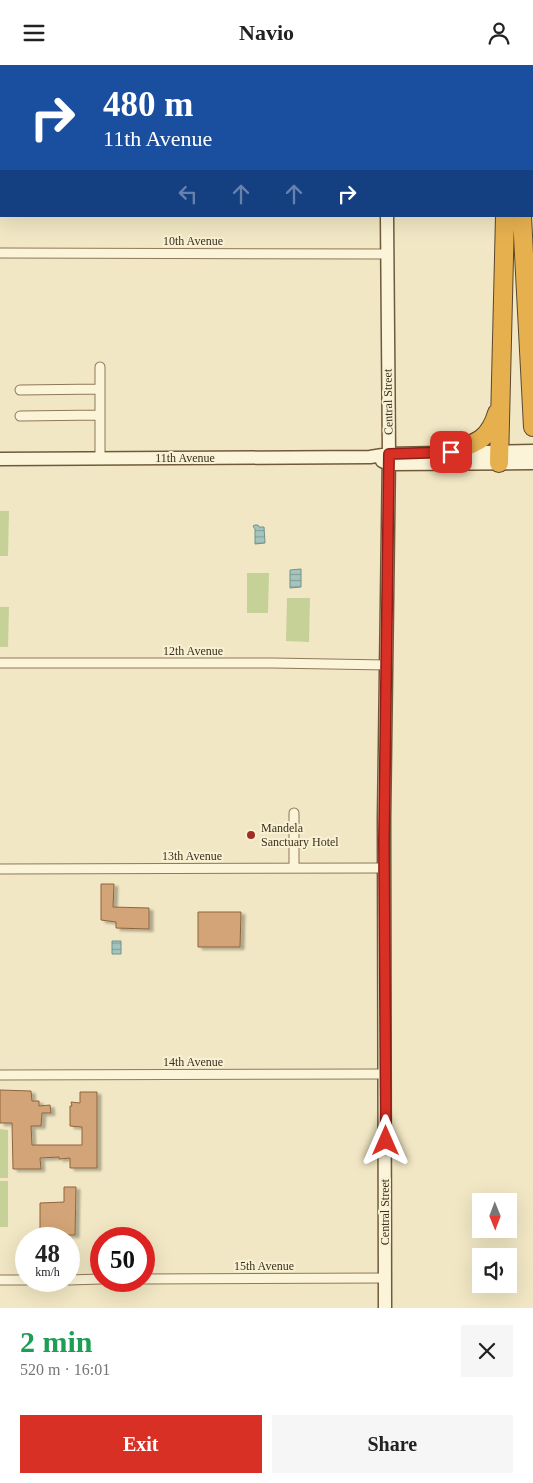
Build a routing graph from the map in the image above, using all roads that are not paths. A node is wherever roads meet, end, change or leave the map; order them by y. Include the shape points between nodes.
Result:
1 (387, 217) edge
2 (506, 217) edge
3 (522, 217) edge
4 (0, 253) edge
5 (387, 254) junction
6 (100, 367) dead end
7 (100, 389) junction
8 (20, 390) dead end
9 (500, 404) junction
10 (100, 415) junction
11 (20, 417) dead end
12 (533, 427) edge
13 (533, 451) edge
14 (451, 452) junction
15 (503, 457) junction
16 (100, 458) junction
17 (0, 459) edge
18 (389, 459) junction
19 (533, 463) edge
20 (0, 663) edge
21 (386, 665) junction
22 (294, 813) dead end
23 (384, 868) junction
24 (0, 869) edge
25 (294, 869) junction
26 (386, 1074) junction
27 (0, 1075) edge
28 (155, 1279) edge
29 (385, 1279) junction
30 (0, 1280) edge
31 (15, 1280) edge
32 (384, 1308) edge

1 - 5 main road, Central Street
2 - 9 highway
3 - 12 highway
4 - 5 street, 10th Avenue
5 - 18 main road, Central Street
6 - 7 street
7 - 8 street
7 - 10 street
9 - 14 highway via 494,423 482,440
9 - 15 highway
10 - 11 street
10 - 16 street
13 - 15 main road, 11th Avenue
14 - 15 main road, 11th Avenue
14 - 18 main road, 11th Avenue
15 - 18 main road, 11th Avenue
15 - 19 main road, 11th Avenue
16 - 17 main road, 11th Avenue
16 - 18 main road, 11th Avenue
18 - 21 main road, Central Street
20 - 21 street, 12th Avenue
21 - 23 main road, Central Street
22 - 25 street
23 - 25 street, 13th Avenue
23 - 26 main road, Central Street
24 - 25 street, 13th Avenue
26 - 27 street, 14th Avenue
26 - 29 main road, Central Street
28 - 29 street, 15th Avenue
29 - 32 main road, Central Street
30 - 31 street

